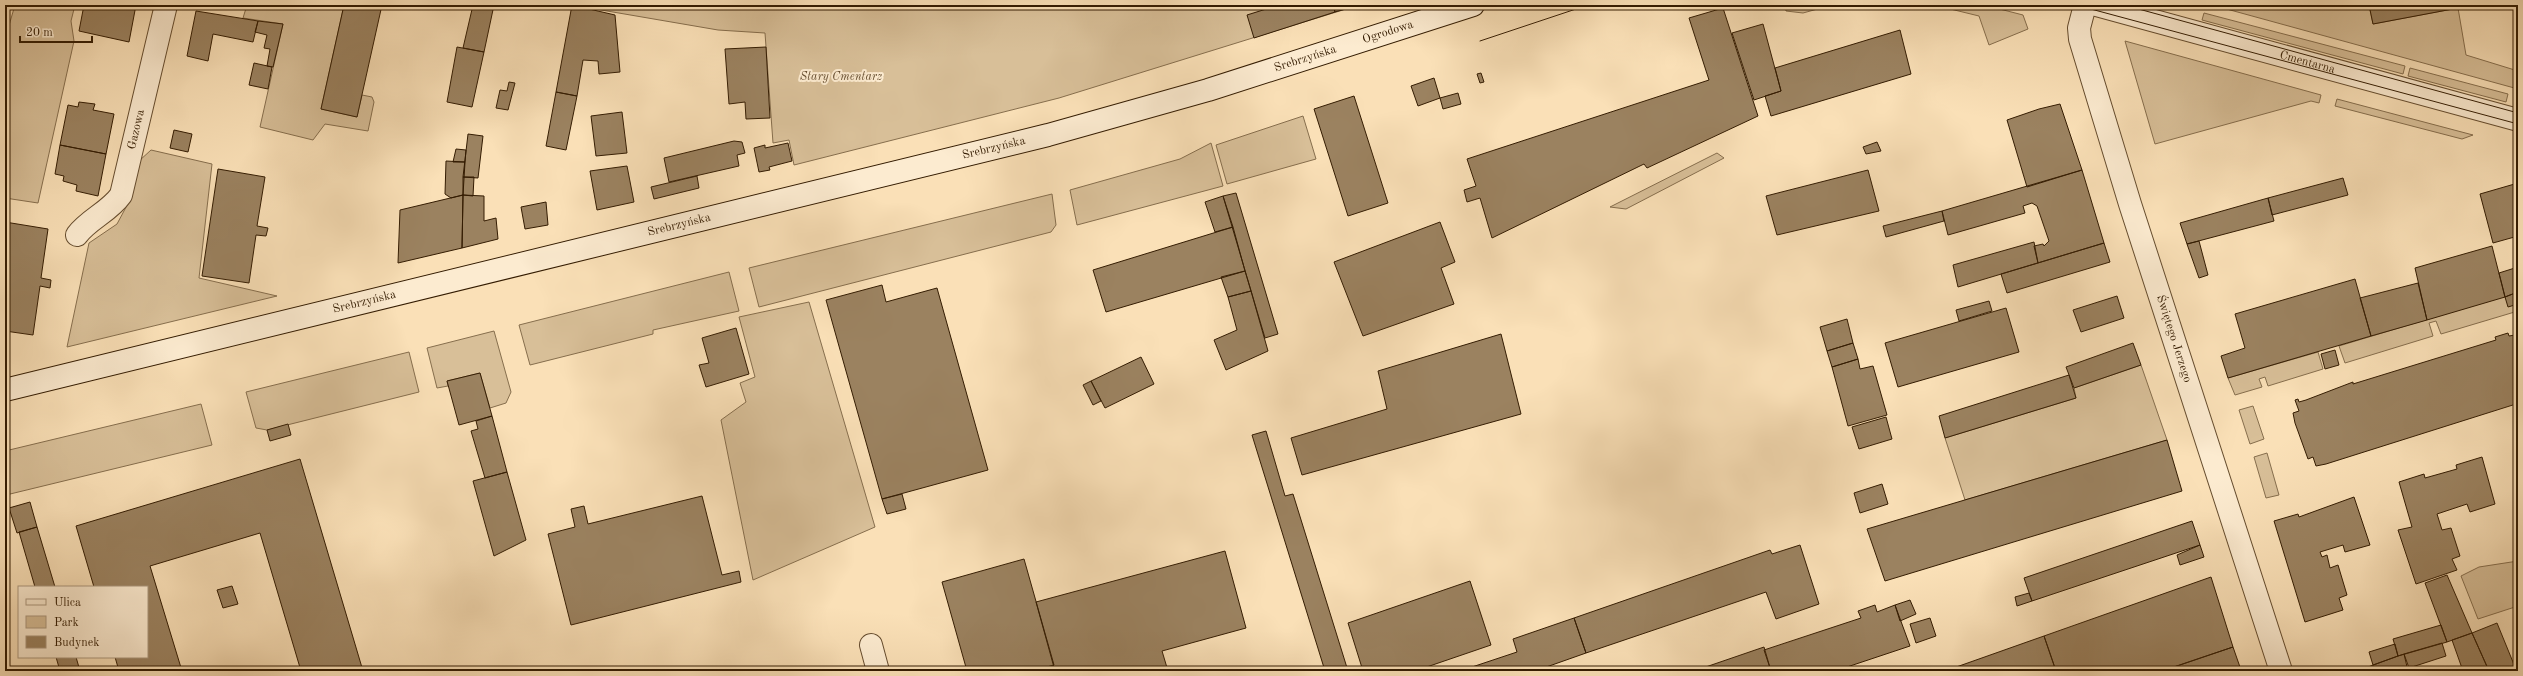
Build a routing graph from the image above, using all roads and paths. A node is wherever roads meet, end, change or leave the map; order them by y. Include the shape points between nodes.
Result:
1 (166, 5) edge
2 (1473, 5) edge
3 (2085, 5) edge
4 (2096, 5) edge
5 (1349, 46) joint
6 (2518, 120) edge
7 (77, 235) dead end
8 (5, 390) edge
9 (871, 645) dead end
10 (878, 671) edge
11 (2281, 671) edge

1 - 7 main road, Gazowa via 121,195
2 - 5 main road, Ogrodowa
3 - 11 main road, Świętego Jerzego via 2079,28 2080,40 2130,204
4 - 6 main road, Cmentarna
5 - 8 main road, Srebrzyńska via 1208,90 1048,135
9 - 10 main road

